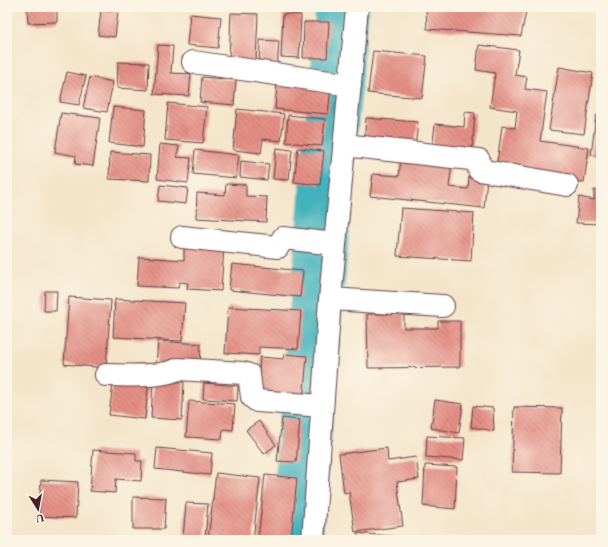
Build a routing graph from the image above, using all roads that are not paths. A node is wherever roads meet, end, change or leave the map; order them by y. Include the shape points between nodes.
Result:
1 (357, 7) edge
2 (193, 62) dead end
3 (339, 84) junction
4 (344, 145) junction
5 (567, 185) dead end
6 (182, 237) dead end
7 (326, 243) junction
8 (330, 298) junction
9 (443, 306) dead end
10 (106, 375) dead end
11 (312, 405) junction
12 (313, 540) edge

1 - 3 street
2 - 3 street
3 - 4 street
4 - 5 street via 479,160 479,170
4 - 7 street
6 - 7 street via 278,247 283,238
7 - 8 street
8 - 9 street
8 - 11 street
10 - 11 street via 150,375 178,369 243,373 249,375 252,397 257,401
11 - 12 street

